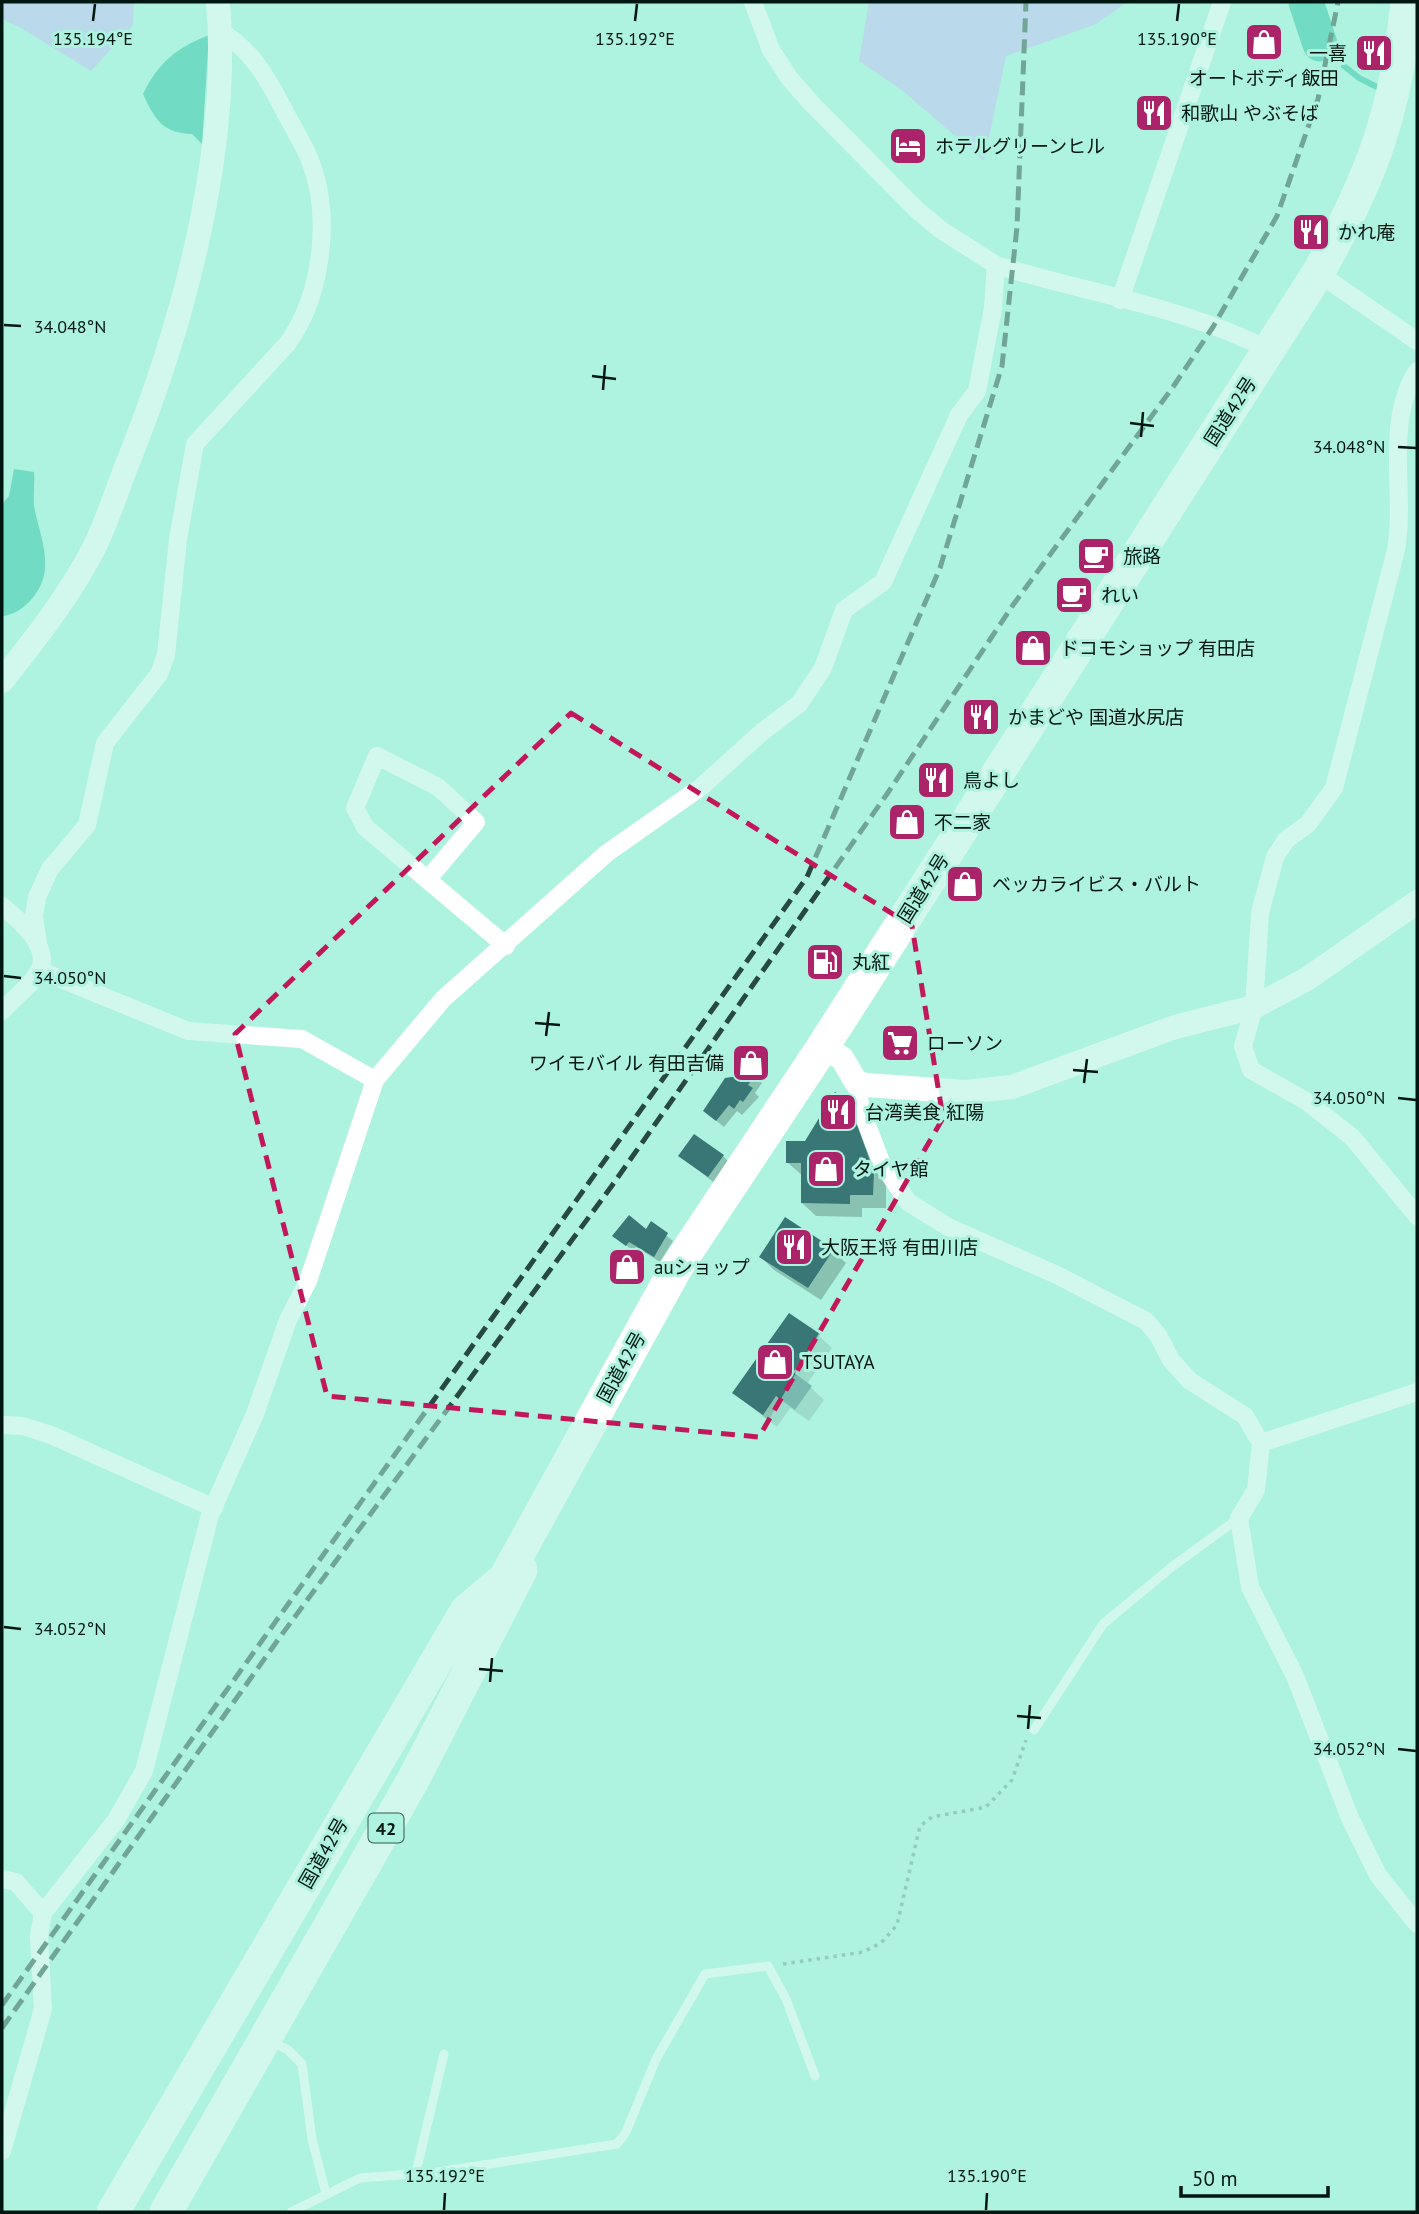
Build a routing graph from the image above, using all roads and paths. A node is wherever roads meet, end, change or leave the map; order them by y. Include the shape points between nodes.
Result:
1 (218, 2) edge
2 (753, 2) edge
3 (1222, 2) edge
4 (1407, 2) edge
5 (221, 32) junction
6 (996, 265) junction
7 (1318, 273) junction
8 (1120, 300) junction
9 (1417, 341) edge
10 (1269, 350) junction
11 (1417, 371) edge
12 (2, 681) edge
13 (428, 879) junction
14 (1417, 902) edge
15 (2, 906) edge
16 (38, 944) junction
17 (506, 946) junction
18 (40, 970) junction
19 (1254, 1007) junction
20 (2, 1011) edge
21 (822, 1048) junction
22 (375, 1080) junction
23 (856, 1082) junction
24 (1417, 1216) edge
25 (1417, 1392) edge
26 (2, 1425) edge
27 (584, 1431) junction
28 (1261, 1443) junction
29 (214, 1508) junction
30 (1239, 1518) junction
31 (505, 1578) junction
32 (1034, 1730) joint
33 (2, 1880) edge
34 (1411, 1909) edge
35 (43, 1913) junction
36 (1417, 1924) edge
37 (768, 1966) junction
38 (255, 2039) junction
39 (444, 2054) dead end
40 (815, 2076) dead end
41 (2, 2151) edge
42 (416, 2172) junction
43 (326, 2194) junction
44 (113, 2212) edge
45 (142, 2212) edge
46 (166, 2212) edge
47 (291, 2212) edge

1 - 5 street
2 - 6 street via 771,50 813,105 918,211
3 - 8 street
4 - 7 highway, 国道42号 / 42 via 1392,103 1379,146
5 - 12 street via 219,110 210,177 162,368 95,545 51,620
5 - 16 street via 239,42 269,81 309,159 321,203 313,286 300,326 288,344 195,444 178,539 166,655 159,674 105,743 87,825 50,869 37,897
6 - 8 street
6 - 17 street via 977,391 959,415 883,582 844,610 823,668 799,704 701,787 607,853
7 - 9 street
7 - 10 highway, 国道42号 / 42
8 - 10 street via 1240,335
10 - 21 highway, 国道42号 / 42
11 - 19 street via 1404,391 1399,423 1401,521 1396,550 1348,741 1334,788 1308,824 1286,840 1275,857 1260,913
13 - 13 street via 358,816 357,800 377,756 438,786 476,822
13 - 17 street
14 - 19 street via 1307,979
15 - 16 street
16 - 18 street
17 - 22 street via 443,999
18 - 20 street
18 - 22 street via 188,1031 302,1039
19 - 23 street via 1175,1027 1012,1087 966,1092
19 - 24 street via 1243,1045 1251,1070 1306,1101 1352,1137
21 - 23 street via 842,1058
21 - 27 highway, 国道42号 / 42 via 676,1268
22 - 29 street via 308,1281 288,1320
23 - 28 street via 881,1162 908,1202 948,1227 1146,1321 1190,1381 1245,1416
25 - 28 street
26 - 29 street via 51,1435
27 - 31 highway, 国道42号 / 42
27 - 38 highway, 国道42号 / 42 via 498,1620 413,1780
28 - 30 street via 1256,1490
29 - 35 street via 145,1770 116,1820
30 - 32 lane via 1103,1623
30 - 34 street via 1250,1587 1295,1675 1350,1818 1378,1875
31 - 38 highway
31 - 44 highway, 国道42号 / 42 via 466,1611
32 - 37 path via 1023,1744 1012,1780 986,1807 932,1817 920,1826 897,1925 881,1943 863,1952
33 - 35 street via 16,1882
34 - 36 street
35 - 41 street via 39,1937 43,2009
37 - 40 lane via 786,1999
37 - 42 lane via 705,1974 656,2059 617,2144
38 - 43 lane via 288,2050 302,2064 312,2139
38 - 45 highway
38 - 46 highway, 国道42号 / 42
39 - 42 lane
42 - 43 lane via 360,2178
43 - 47 lane

